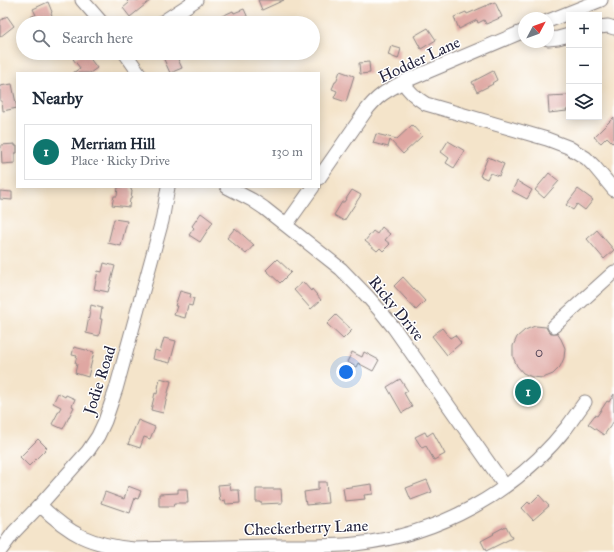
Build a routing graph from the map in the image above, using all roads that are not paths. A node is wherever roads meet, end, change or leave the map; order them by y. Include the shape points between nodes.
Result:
1 (82, 0) edge
2 (196, 0) edge
3 (601, 0) edge
4 (96, 16) edge
5 (172, 16) edge
6 (554, 19) edge
7 (602, 27) edge
8 (614, 28) edge
9 (518, 34) edge
10 (566, 36) edge
11 (554, 38) edge
12 (130, 60) edge
13 (138, 72) edge
14 (403, 82) junction
15 (320, 177) edge
16 (168, 188) edge
17 (229, 188) edge
18 (312, 188) edge
19 (614, 190) edge
20 (286, 225) junction
21 (614, 272) edge
22 (554, 326) dead end
23 (585, 402) dead end
24 (505, 486) junction
25 (40, 505) junction
26 (0, 551) edge

1 - 4 street
2 - 5 street
3 - 6 street
7 - 8 street
9 - 14 street, Hodder Lane
10 - 11 street
12 - 13 street
14 - 15 street, Hodder Lane via 384,92 372,103
14 - 19 street via 407,89 426,104 568,147 586,158
16 - 25 street, Jodie Road via 162,221 105,421 88,451
17 - 20 street, Ricky Drive via 252,200
18 - 20 street
20 - 24 street, Ricky Drive via 340,270 382,313
21 - 22 street
23 - 24 street, Checkerberry Lane via 554,442
24 - 25 street, Checkerberry Lane via 474,508 414,532 374,541 336,545 120,548 92,542 79,536 58,522
25 - 26 street, Jodie Road

